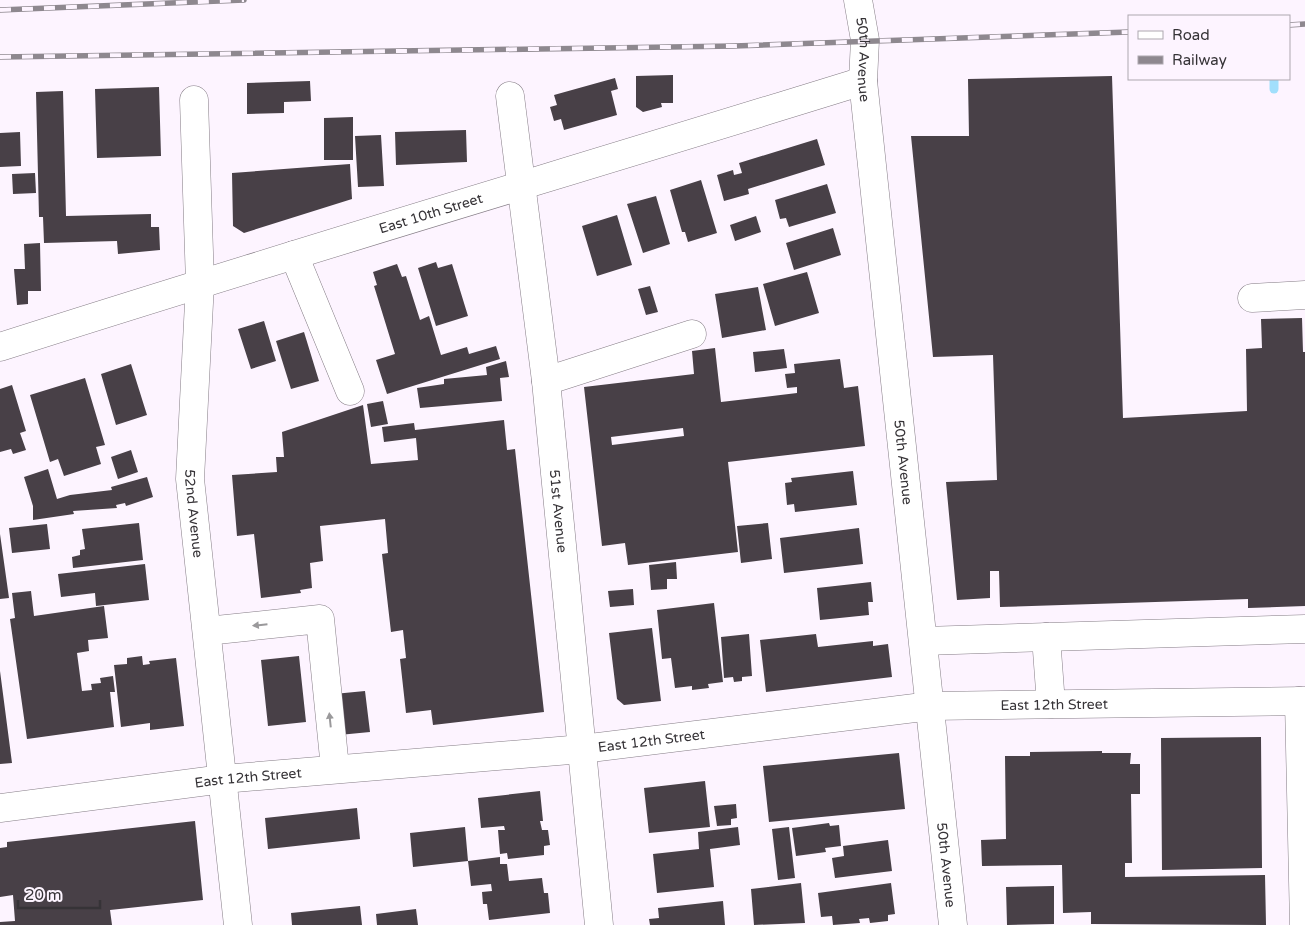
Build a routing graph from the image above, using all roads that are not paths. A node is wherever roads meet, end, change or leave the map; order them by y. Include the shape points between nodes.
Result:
1 (858, 0) edge
2 (863, 80) junction
3 (510, 96) dead end
4 (194, 100) dead end
5 (520, 188) junction
6 (294, 255) junction
7 (200, 283) junction
8 (1305, 295) edge
9 (1252, 298) dead end
10 (692, 334) dead end
11 (0, 347) edge
12 (546, 381) junction
13 (350, 391) dead end
14 (1305, 628) edge
15 (207, 631) junction
16 (1046, 637) junction
17 (924, 641) junction
18 (1302, 701) edge
19 (1051, 704) junction
20 (931, 706) junction
21 (582, 749) junction
22 (335, 768) junction
23 (223, 779) junction
24 (0, 808) edge
25 (238, 925) edge
26 (599, 925) edge
27 (953, 925) edge
28 (1304, 925) edge

1 - 2 street, 50th Avenue via 865,40
2 - 5 street, East 10th Street
2 - 17 street, 50th Avenue
3 - 5 street, 51st Avenue
4 - 7 street, 52nd Avenue
5 - 6 street, East 10th Street
5 - 12 street, 51st Avenue
6 - 7 street, East 10th Street
6 - 13 street
7 - 11 street, East 10th Street
7 - 15 street, 52nd Avenue via 190,479
8 - 9 street
10 - 12 street
12 - 21 street, 51st Avenue
14 - 16 street
22 -> 15 street via 320,619
15 - 23 street, 52nd Avenue
16 - 17 street
16 - 19 street
17 - 20 street, 50th Avenue
18 - 19 street, East 12th Street
18 - 28 street
19 - 20 street, East 12th Street
20 - 21 street, East 12th Street
20 - 27 street, 50th Avenue
21 - 22 street, East 12th Street
21 - 26 street, 51st Avenue
22 - 23 street, East 12th Street
23 - 24 street, East 12th Street
23 - 25 street, 52nd Avenue

